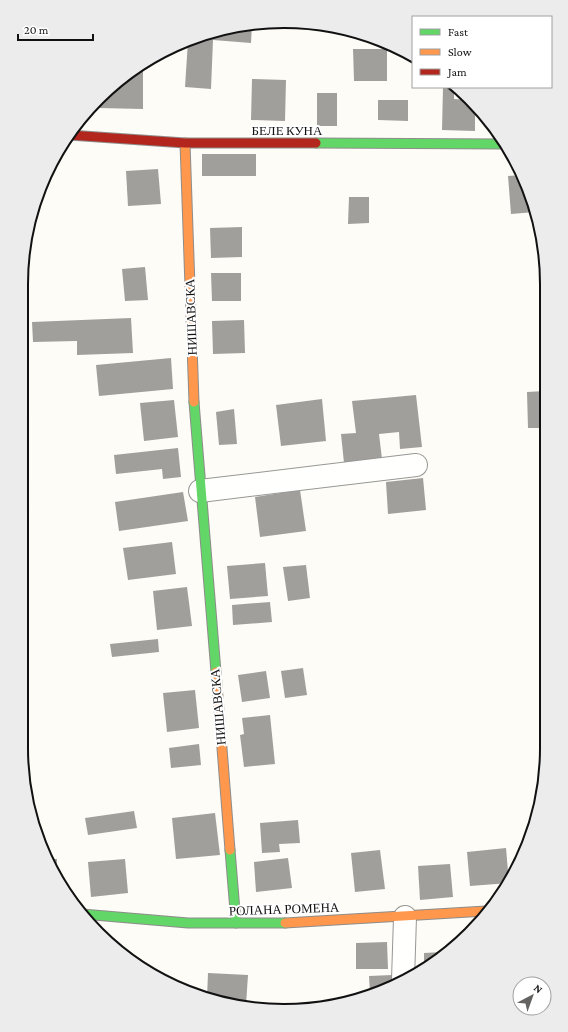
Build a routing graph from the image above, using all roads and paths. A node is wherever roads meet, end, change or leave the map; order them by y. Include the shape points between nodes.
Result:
1 (76, 135) edge
2 (185, 143) junction
3 (498, 144) edge
4 (416, 465) dead end
5 (200, 491) junction
6 (481, 911) edge
7 (90, 915) edge
8 (405, 917) junction
9 (236, 923) junction
10 (403, 975) edge

1 - 2 street, БЕЛЕ КУНА
2 - 3 street, БЕЛЕ КУНА
2 - 5 street, НИШАВСКА via 194,406
4 - 5 street
5 - 9 street, НИШАВСКА
6 - 8 street, РОЛАНА РОМЕНА
7 - 9 street, РОЛАНА РОМЕНА via 188,923
8 - 9 street, РОЛАНА РОМЕНА
8 - 10 street

